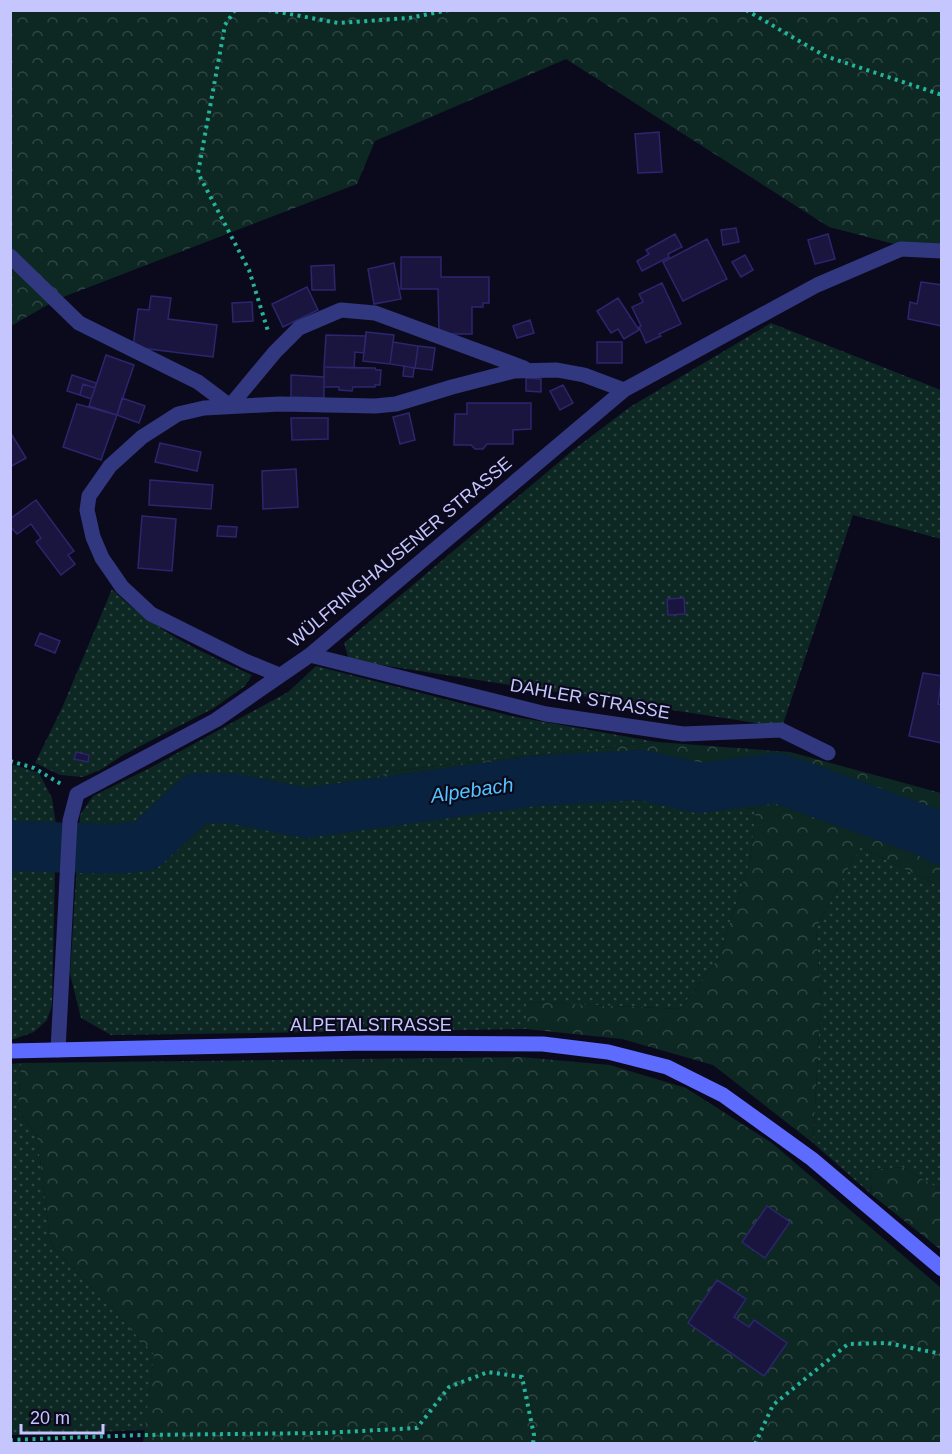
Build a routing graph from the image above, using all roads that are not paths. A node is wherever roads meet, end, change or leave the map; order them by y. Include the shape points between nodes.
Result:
1 (942, 251) edge
2 (10, 256) edge
3 (527, 370) junction
4 (624, 390) junction
5 (230, 405) junction
6 (310, 655) junction
7 (279, 675) junction
8 (828, 753) dead end
9 (58, 1050) junction
10 (10, 1051) edge
11 (942, 1269) edge

1 - 4 street, WÜLFRINGHAUSENER STRASSE via 901,249 817,285
2 - 5 street via 79,323 198,382
3 - 4 street via 584,375
3 - 5 street via 482,378 396,404
3 - 5 street via 375,313 341,310 299,328
4 - 6 street, WÜLFRINGHAUSENER STRASSE
5 - 7 street via 178,414 142,437 110,466 89,496 87,510 102,558 122,587 151,614
6 - 7 street, WÜLFRINGHAUSENER STRASSE
6 - 8 street, DAHLER STRASSE via 546,714 683,734 781,730
7 - 9 street, WÜLFRINGHAUSENER STRASSE via 216,720 77,794 70,821
9 - 10 main road, ALPETALSTRASSE
9 - 11 main road, ALPETALSTRASSE via 366,1043 543,1044 608,1052 667,1067 723,1095 812,1159

